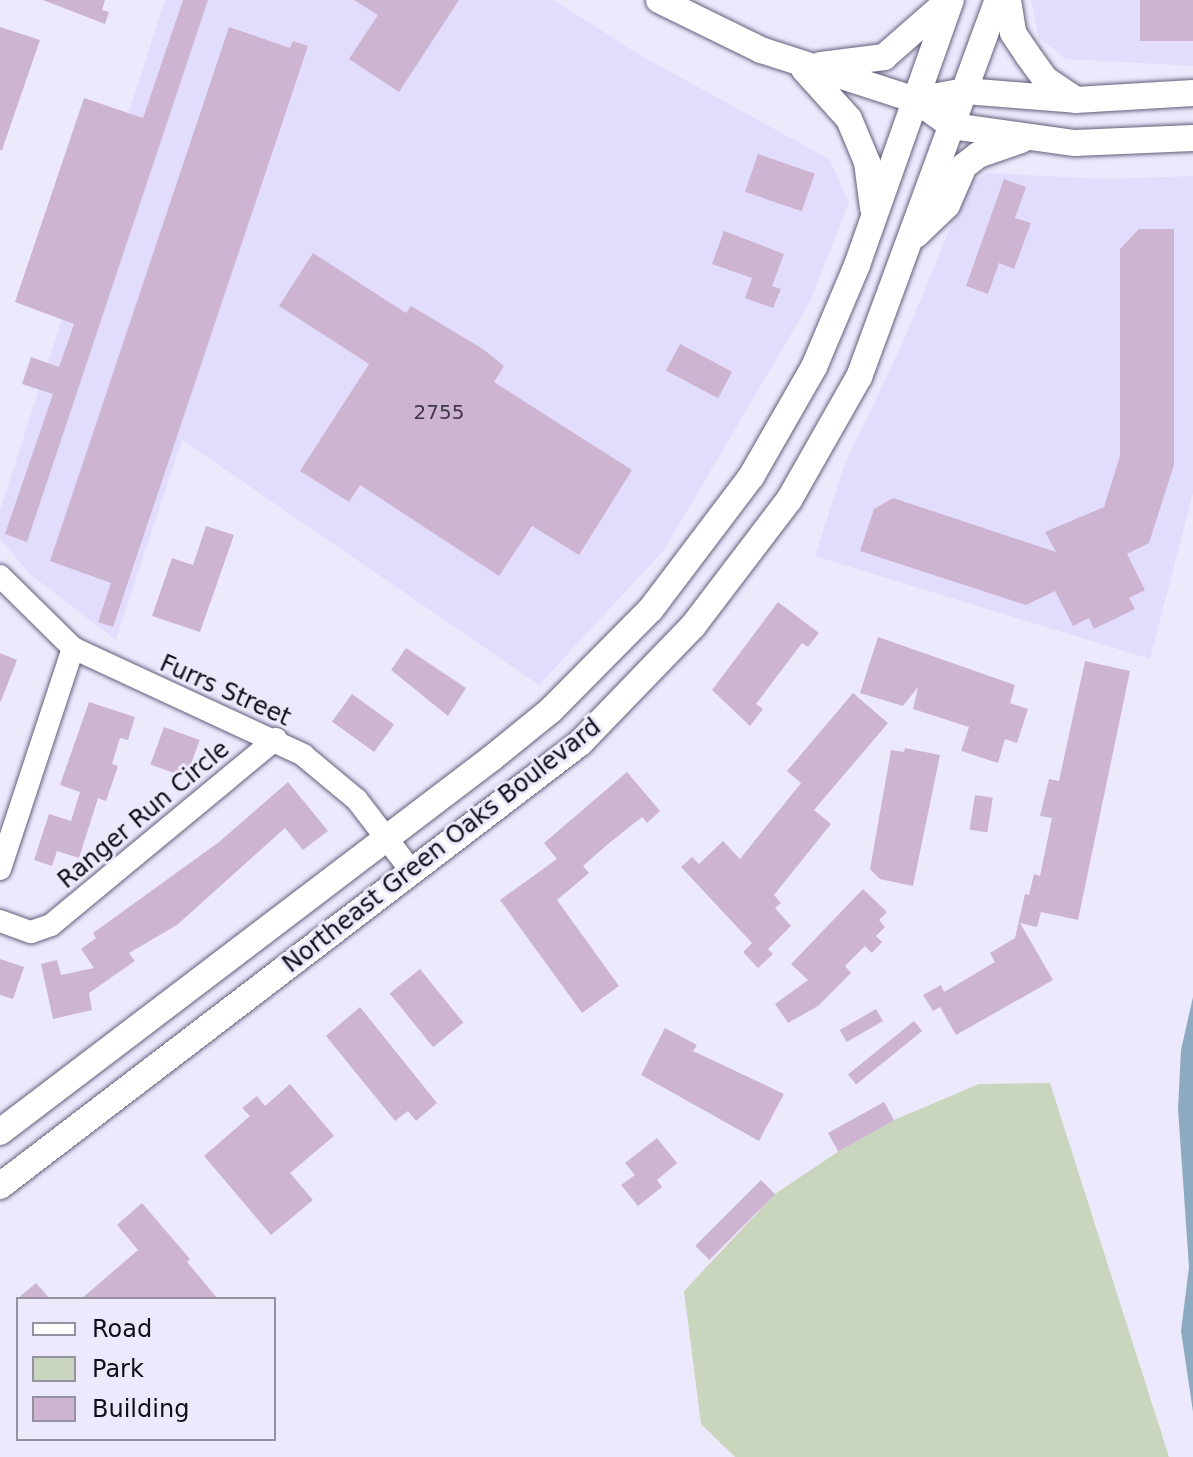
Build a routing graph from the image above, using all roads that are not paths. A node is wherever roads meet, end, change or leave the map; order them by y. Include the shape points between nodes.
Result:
1 (659, 0) edge
2 (950, 0) edge
3 (998, 0) edge
4 (1008, 0) edge
5 (802, 66) junction
6 (965, 91) junction
7 (1193, 93) edge
8 (916, 100) junction
9 (1076, 100) junction
10 (952, 126) junction
11 (1031, 138) junction
12 (1193, 138) edge
13 (873, 220) junction
14 (911, 241) junction
15 (734, 502) junction
16 (769, 529) junction
17 (0, 576) edge
18 (73, 648) junction
19 (276, 739) junction
20 (387, 838) junction
21 (0, 869) edge
22 (413, 873) junction
23 (0, 921) edge
24 (0, 1132) edge
25 (0, 1186) edge

1 - 5 main road
2 - 5 main road via 884,57 852,65
2 - 8 main road, Northeast Green Oaks Boulevard
3 - 6 main road, Northeast Green Oaks Boulevard
4 - 9 main road via 1013,33 1027,54 1045,79
5 - 8 main road
5 - 13 main road via 849,119 867,162
6 - 8 main road
6 - 9 main road
6 - 10 main road, Northeast Green Oaks Boulevard
7 - 9 main road
8 - 10 main road
8 - 13 main road, Northeast Green Oaks Boulevard
10 - 11 main road
10 - 14 main road, Northeast Green Oaks Boulevard
11 - 12 main road via 1094,144
11 - 14 main road via 1003,144 964,166 947,205
13 - 15 main road, Northeast Green Oaks Boulevard via 814,367
14 - 16 main road, Northeast Green Oaks Boulevard via 859,377
15 - 16 main road
15 - 20 main road, Northeast Green Oaks Boulevard via 651,609 600,663 551,710
16 - 22 main road, Northeast Green Oaks Boulevard via 674,649 592,734
17 - 18 street, Furrs Street
18 - 19 street, Furrs Street
18 - 21 street
19 - 20 street, Furrs Street via 357,800
19 - 23 street, Ranger Run Circle via 43,929 31,932
20 - 22 street, Furrs Street
20 - 24 main road, Northeast Green Oaks Boulevard
22 - 25 main road, Northeast Green Oaks Boulevard

